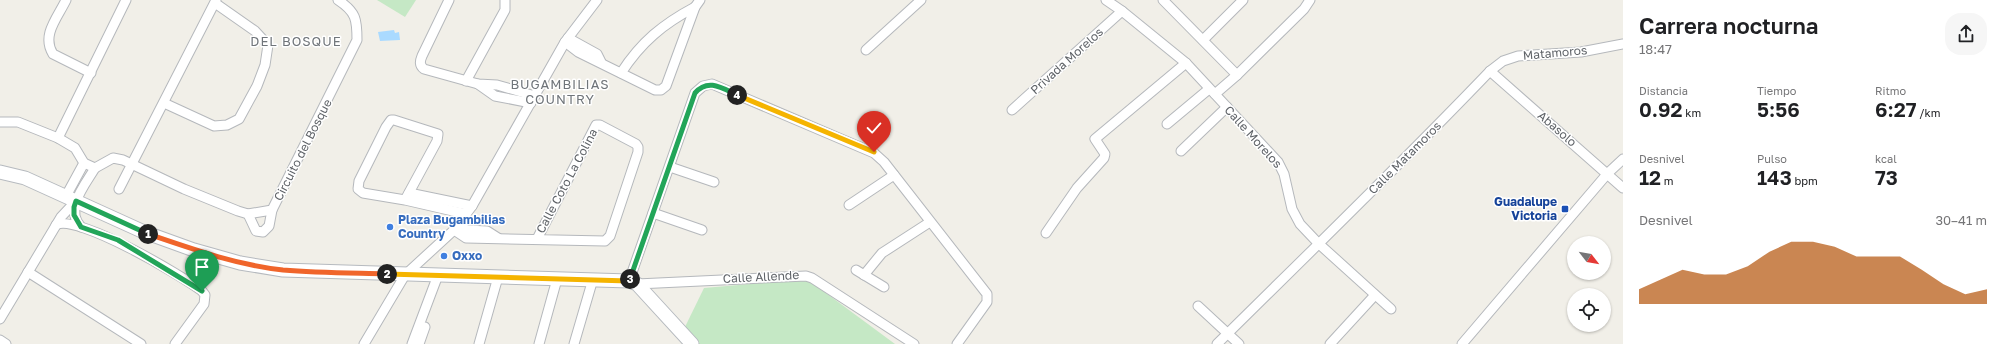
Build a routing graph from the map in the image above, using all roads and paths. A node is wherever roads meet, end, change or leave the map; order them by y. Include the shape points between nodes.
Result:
1 (66, 0) edge
2 (126, 0) edge
3 (338, 0) edge
4 (450, 0) edge
5 (506, 0) edge
6 (597, 0) edge
7 (921, 0) edge
8 (1106, 0) edge
9 (1163, 0) edge
10 (1242, 0) edge
11 (1310, 0) edge
12 (216, 2) edge
13 (1175, 3) edge
14 (697, 4) edge
15 (1122, 11) junction
16 (567, 40) junction
17 (1203, 40) junction
18 (1623, 44) edge
19 (866, 50) dead end
20 (1186, 63) junction
21 (1490, 71) junction
22 (91, 73) junction
23 (621, 73) junction
24 (1237, 75) junction
25 (466, 81) junction
26 (1212, 91) junction
27 (533, 99) junction
28 (164, 103) junction
29 (1227, 107) junction
30 (1012, 110) dead end
31 (0, 122) edge
32 (1167, 124) dead end
33 (58, 138) junction
34 (1181, 151) dead end
35 (1623, 159) edge
36 (84, 163) junction
37 (132, 164) junction
38 (670, 167) junction
39 (95, 168) junction
40 (0, 172) edge
41 (1608, 173) junction
42 (894, 175) junction
43 (714, 182) dead end
44 (1623, 188) edge
45 (119, 189) dead end
46 (407, 196) junction
47 (71, 199) junction
48 (849, 205) dead end
49 (272, 210) junction
50 (469, 210) junction
51 (653, 213) junction
52 (248, 214) junction
53 (930, 222) junction
54 (56, 225) junction
55 (81, 227) junction
56 (456, 228) junction
57 (702, 230) dead end
58 (1046, 233) dead end
59 (536, 239) junction
60 (1318, 243) junction
61 (28, 272) junction
62 (405, 275) junction
63 (441, 276) junction
64 (498, 278) junction
65 (557, 279) junction
66 (593, 279) junction
67 (633, 283) junction
68 (884, 287) dead end
69 (1375, 295) junction
70 (431, 303) junction
71 (1198, 306) dead end
72 (1391, 309) dead end
73 (0, 319) edge
74 (1228, 333) junction
75 (0, 340) edge
76 (6, 344) edge
77 (141, 344) edge
78 (175, 344) edge
79 (364, 344) edge
80 (412, 344) edge
81 (419, 344) edge
82 (479, 344) edge
83 (539, 344) edge
84 (574, 344) edge
85 (692, 344) edge
86 (914, 344) edge
87 (957, 344) edge
88 (1217, 344) edge
89 (1239, 344) edge
90 (1330, 344) edge
91 (1462, 344) edge

1 - 22 street via 49,33 50,49 53,54
2 - 22 street
3 - 49 street, Circuito del Bosque via 353,13 357,23 357,40
4 - 25 street via 420,63 424,69
5 - 25 street via 505,10
6 - 16 street
7 - 19 street
8 - 15 street, Calle Morelos
9 - 13 street
10 - 17 street
11 - 24 street
12 - 28 street
12 - 28 street via 255,31 268,45 265,65 257,86 239,119 227,125 214,126
13 - 17 street
14 - 23 street via 650,36 633,54
14 - 23 street via 663,89 655,90
15 - 20 street, Calle Morelos
15 - 30 street, Privada Morelos
16 - 23 street via 578,52
16 - 27 street
17 - 24 street
18 - 21 street, Matamoros via 1580,52 1511,57
20 - 26 street, Calle Morelos
20 - 58 street via 1095,139 1105,154 1104,158 1077,188
21 - 41 street, Abasolo
21 - 60 street, Calle Matamoros via 1407,158
22 - 33 street
24 - 26 street
25 - 27 street via 497,85
26 - 29 street, Calle Morelos
26 - 32 street
27 - 50 street
28 - 37 street
29 - 34 street
29 - 60 street, Calle Morelos via 1281,165 1293,213
31 - 33 street via 18,122
33 - 36 street via 76,148
35 - 41 street
36 - 39 street
36 - 47 street
37 - 39 street via 113,158
37 - 45 street
37 - 52 street via 184,189
38 - 42 street via 695,93 703,86 712,84 874,152
38 - 43 street
38 - 51 street
39 - 47 street
40 - 47 street via 25,178
41 - 44 street, Abasolo
41 - 91 street
42 - 48 street
42 - 53 street
46 - 46 street via 363,193 358,188 359,181 390,120 438,134 437,141
46 - 50 street
47 - 54 street
47 - 55 street via 74,215
47 - 62 street via 144,232 240,263 283,270
49 - 52 street, Circuito del Bosque
49 - 52 street via 269,226 263,232 256,231
50 - 56 street
51 - 57 street
51 - 67 street
53 - 68 street via 882,253 860,273
53 - 87 street via 988,297
54 - 55 street via 66,222
54 - 61 street
55 - 78 street via 118,240 202,291 205,295 204,304
56 - 59 street, Calle Coto La Colina via 487,230 498,238
56 - 62 street
59 - 59 street, Calle Coto La Colina via 603,242 607,240 638,152 636,144 596,125
60 - 69 street, Calle Morelos
60 - 74 street, Calle Matamoros
61 - 73 street
61 - 77 street
62 - 63 street
62 - 79 street
63 - 64 street
63 - 70 street
64 - 65 street
64 - 82 street
65 - 66 street
65 - 83 street
66 - 67 street
66 - 84 street
67 - 85 street
67 - 86 street, Calle Allende via 806,276
69 - 72 street, Calle Morelos
69 - 90 street
70 - 80 street
70 - 81 street
71 - 74 street
74 - 88 street, Calle Matamoros
74 - 89 street
75 - 76 street

